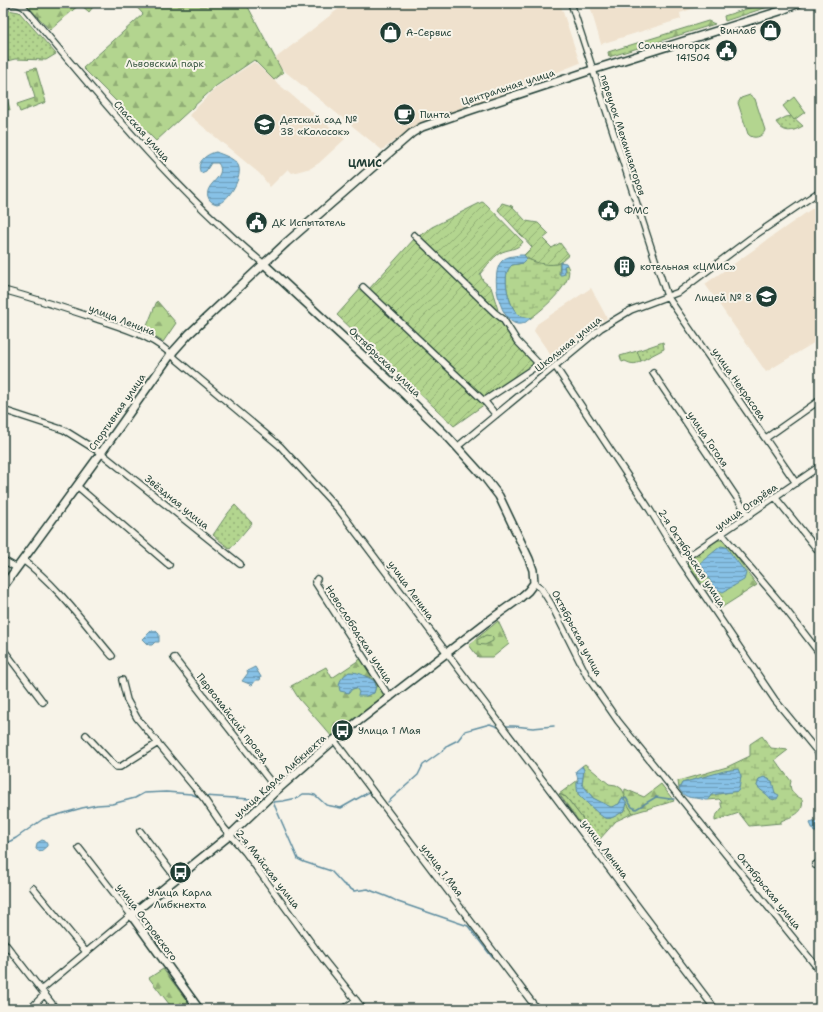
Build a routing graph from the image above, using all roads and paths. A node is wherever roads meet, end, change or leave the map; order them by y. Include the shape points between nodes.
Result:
1 (16, 3) edge
2 (571, 3) edge
3 (799, 3) edge
4 (3, 7) edge
5 (592, 70) junction
6 (820, 191) edge
7 (414, 235) dead end
8 (264, 264) junction
9 (363, 286) dead end
10 (3, 290) edge
11 (667, 296) junction
12 (171, 354) junction
13 (555, 366) junction
14 (653, 373) dead end
15 (820, 400) edge
16 (484, 401) junction
17 (3, 410) edge
18 (496, 415) junction
19 (766, 438) junction
20 (457, 447) junction
21 (101, 454) junction
22 (820, 466) edge
23 (796, 483) junction
24 (77, 486) junction
25 (775, 497) junction
26 (748, 516) junction
27 (722, 534) junction
28 (820, 553) edge
29 (3, 560) edge
30 (23, 560) junction
31 (682, 561) junction
32 (240, 564) dead end
33 (169, 565) dead end
34 (17, 568) junction
35 (317, 579) dead end
36 (534, 583) junction
37 (3, 587) edge
38 (3, 649) edge
39 (446, 653) junction
40 (820, 654) edge
41 (112, 656) dead end
42 (174, 658) dead end
43 (122, 680) dead end
44 (390, 698) junction
45 (43, 702) dead end
46 (86, 735) dead end
47 (334, 740) junction
48 (158, 742) junction
49 (820, 755) edge
50 (277, 790) junction
51 (140, 831) dead end
52 (230, 836) junction
53 (79, 848) dead end
54 (176, 878) junction
55 (33, 888) dead end
56 (131, 915) junction
57 (3, 941) edge
58 (9, 948) junction
59 (3, 952) edge
60 (86, 952) junction
61 (820, 971) edge
62 (44, 992) junction
63 (356, 1000) junction
64 (30, 1009) edge
65 (56, 1009) edge
66 (199, 1009) edge
67 (344, 1009) edge
68 (363, 1009) edge
69 (537, 1009) edge
70 (715, 1009) edge

1 - 4 street
1 - 8 street, Спасская улица via 24,7 79,74 181,189
2 - 5 street, переулок Механизаторов
3 - 5 street, Центральная улица
5 - 8 street, Центральная улица via 418,129
5 - 11 street, переулок Механизаторов
6 - 11 street, Школьная улица via 687,286
7 - 16 street via 503,319 517,341 537,362 535,367
8 - 12 street, Спортивная улица
8 - 20 street, Октябрьская улица via 373,364
9 - 16 street
10 - 12 street, улица Ленина via 126,329 151,340
11 - 13 street, Школьная улица via 631,310 610,322
11 - 19 street, улица Некрасова
12 - 21 street, Спортивная улица
12 - 39 street, улица Ленина via 266,433 307,473 356,530
13 - 18 street, Школьная улица
13 - 31 street, 2-я Октябрьская улица
14 - 26 street, улица Гоголя
15 - 19 street
16 - 18 street
17 - 21 street, Звёздная улица via 64,430
18 - 20 street, Школьная улица
19 - 23 street, улица Некрасова
20 - 36 street, Октябрьская улица via 499,496 529,559
21 - 24 street, Спортивная улица
21 - 32 street, Звёздная улица
22 - 23 street, улица Огарёва
23 - 25 street, улица Огарёва
24 - 30 street, Спортивная улица
24 - 33 street
25 - 26 street, улица Огарёва
25 - 28 street
26 - 27 street, улица Огарёва
27 - 31 street, улица Огарёва
27 - 40 street
29 - 34 street
30 - 34 street, Спортивная улица
30 - 41 street via 52,587
31 - 49 street, 2-я Октябрьская улица via 775,700
34 - 37 street, Спортивная улица
35 - 44 street, Новослободская улица via 315,582
36 - 39 street, улица Карла Либкнехта via 519,599
36 - 61 street, Октябрьская улица via 541,588 551,604 588,676 618,721
38 - 45 street
39 - 44 street, улица Карла Либкнехта
39 - 70 street, улица Ленина
42 - 50 street, Первомайский проезд
43 - 48 street, 2-я Майская улица via 131,709
44 - 47 street, улица Карла Либкнехта
46 - 48 street via 116,767 124,766
47 - 50 street, улица Карла Либкнехта
47 - 69 street, улица 1 Мая
48 - 52 street, 2-я Майская улица via 205,800
50 - 52 street, улица Карла Либкнехта
51 - 54 street
52 - 54 street, улица Карла Либкнехта
52 - 63 street, 2-я Майская улица via 245,852
53 - 56 street, улица Островского
54 - 56 street, улица Карла Либкнехта
55 - 60 street
56 - 60 street, улица Карла Либкнехта
56 - 66 street, улица Островского
57 - 58 street
58 - 59 street
58 - 62 street
60 - 62 street, улица Карла Либкнехта
62 - 64 street, улица Карла Либкнехта
62 - 65 street
63 - 67 street
63 - 68 street, 2-я Майская улица

